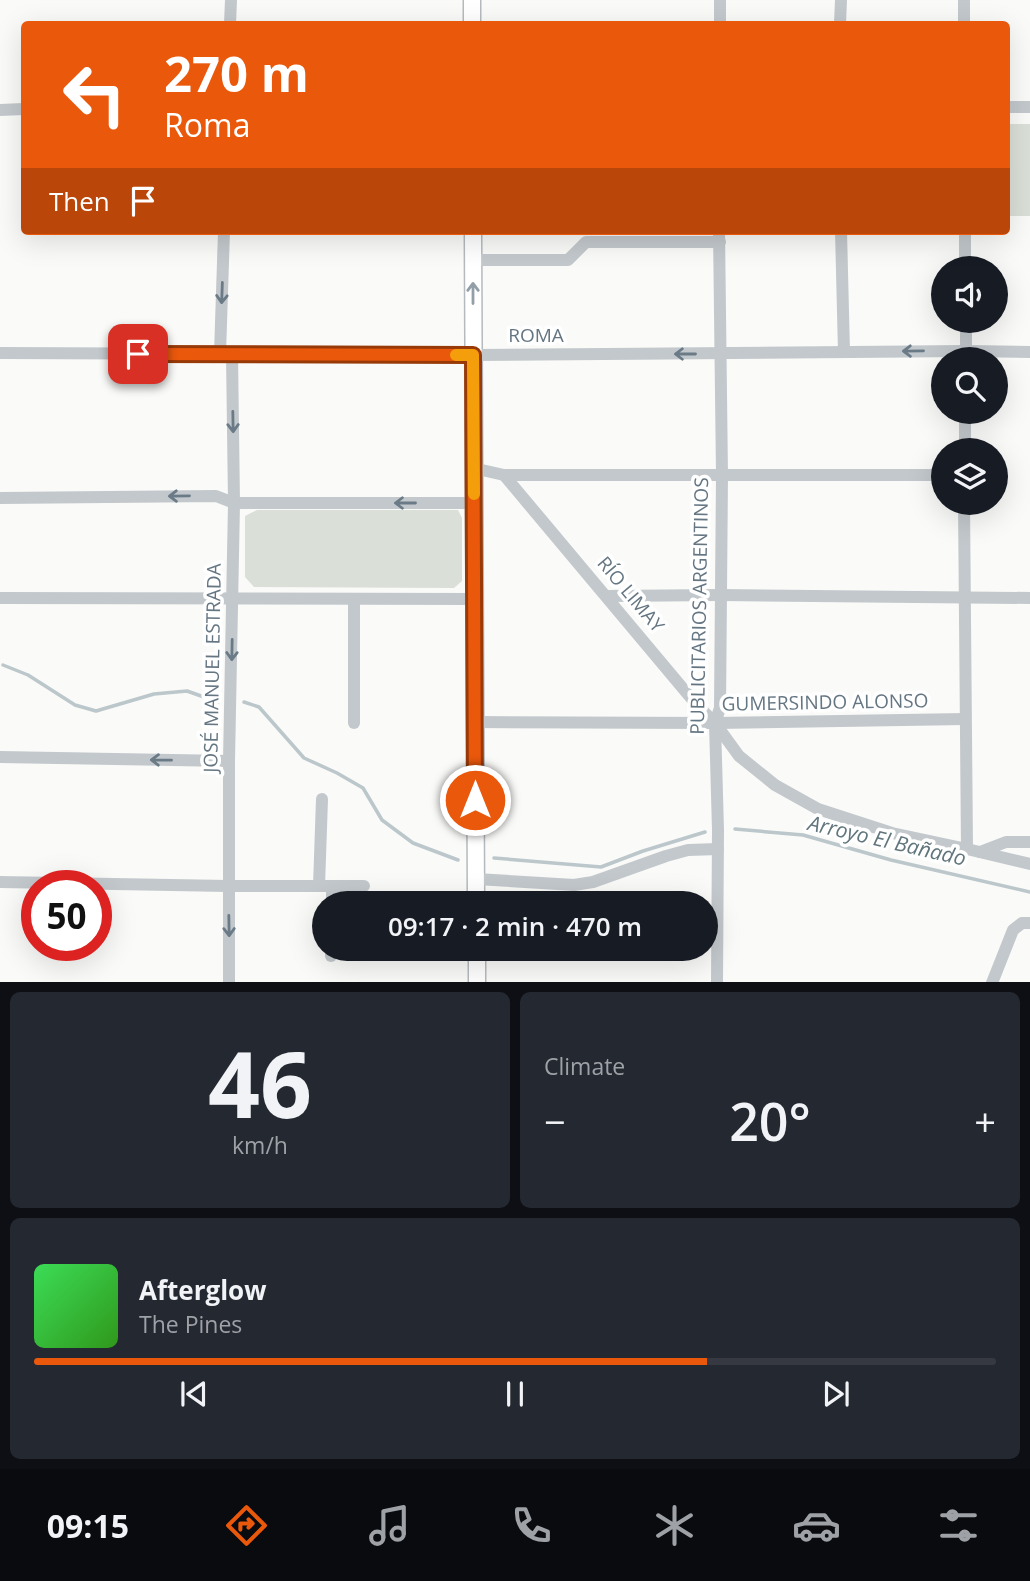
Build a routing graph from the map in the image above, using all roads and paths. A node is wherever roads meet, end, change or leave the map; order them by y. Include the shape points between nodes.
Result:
1 (231, 0) edge
2 (472, 0) edge
3 (720, 0) edge
4 (841, 0) edge
5 (964, 0) edge
6 (230, 21) edge
7 (472, 21) edge
8 (720, 21) edge
9 (841, 21) edge
10 (964, 21) edge
11 (1010, 107) edge
12 (1030, 107) edge
13 (21, 109) edge
14 (0, 110) edge
15 (225, 235) edge
16 (473, 235) edge
17 (842, 235) edge
18 (965, 235) edge
19 (720, 237) edge
20 (965, 256) edge
21 (473, 260) junction
22 (844, 352) junction
23 (1030, 352) edge
24 (0, 353) edge
25 (1008, 353) edge
26 (226, 354) junction
27 (721, 354) junction
28 (931, 354) edge
29 (473, 355) junction
30 (473, 468) junction
31 (504, 475) junction
32 (722, 475) junction
33 (931, 475) edge
34 (0, 498) edge
35 (234, 503) junction
36 (474, 503) junction
37 (964, 515) edge
38 (721, 595) junction
39 (607, 596) junction
40 (0, 598) edge
41 (964, 598) junction
42 (1030, 598) edge
43 (233, 599) junction
44 (354, 599) junction
45 (474, 599) junction
46 (965, 719) junction
47 (474, 722) junction
48 (354, 723) dead end
49 (715, 723) junction
50 (0, 757) edge
51 (229, 761) junction
52 (322, 799) dead end
53 (1030, 842) edge
54 (718, 849) junction
55 (973, 850) junction
56 (1030, 864) edge
57 (476, 879) junction
58 (0, 882) edge
59 (228, 886) junction
60 (326, 886) junction
61 (364, 886) dead end
62 (328, 891) edge
63 (476, 891) edge
64 (1026, 923) edge
65 (477, 961) edge
66 (229, 982) edge
67 (477, 982) edge
68 (717, 982) edge
69 (992, 982) edge

1 - 6 street
2 - 7 main road
3 - 8 street
4 - 9 street
5 - 10 street
11 - 12 street
13 - 14 street
15 -> 26 street, JOSÉ MANUEL ESTRADA
16 - 21 main road
17 - 22 street
18 - 20 street
19 - 21 street via 586,242 568,260
19 - 27 street, PUBLICITARIOS ARGENTINOS
29 -> 21 main road
22 - 27 street, ROMA
28 -> 22 street, ROMA
23 - 25 street, ROMA
24 - 26 street, ROMA
26 - 29 street, ROMA
26 -> 35 street, JOSÉ MANUEL ESTRADA
27 -> 29 street, ROMA
27 - 32 street, PUBLICITARIOS ARGENTINOS
29 - 30 main road
30 - 31 street
30 - 36 main road
31 - 32 street
31 - 39 street, RÍO LIMAY
32 - 33 street
32 - 38 street, PUBLICITARIOS ARGENTINOS
35 -> 34 street via 216,496
36 -> 35 street
35 - 43 street, JOSÉ MANUEL ESTRADA
36 - 45 main road
37 - 41 street
38 - 39 street
38 - 41 street
38 - 49 street, PUBLICITARIOS ARGENTINOS via 720,708
39 - 49 street, RÍO LIMAY
40 - 43 street
41 - 42 street
41 - 46 street
43 - 44 street
43 -> 51 street, JOSÉ MANUEL ESTRADA
44 - 45 street
44 - 48 street
45 - 47 main road
46 - 49 street, GUMERSINDO ALONSO
46 - 55 street
47 - 49 street, GUMERSINDO ALONSO
47 - 57 main road
49 - 54 street, PUBLICITARIOS ARGENTINOS
49 - 55 street, RÍO LIMAY via 739,756 775,785 818,809 892,833
51 -> 50 street
51 - 59 street, JOSÉ MANUEL ESTRADA
52 - 60 street
53 - 55 street
54 - 57 street via 688,850 574,886
54 - 68 street, PUBLICITARIOS ARGENTINOS
55 - 56 street, RÍO LIMAY
57 - 63 main road
58 - 59 street
59 - 60 street
59 -> 66 street, JOSÉ MANUEL ESTRADA
60 - 61 street
60 - 62 street
64 - 69 street via 1013,930
65 - 67 main road

